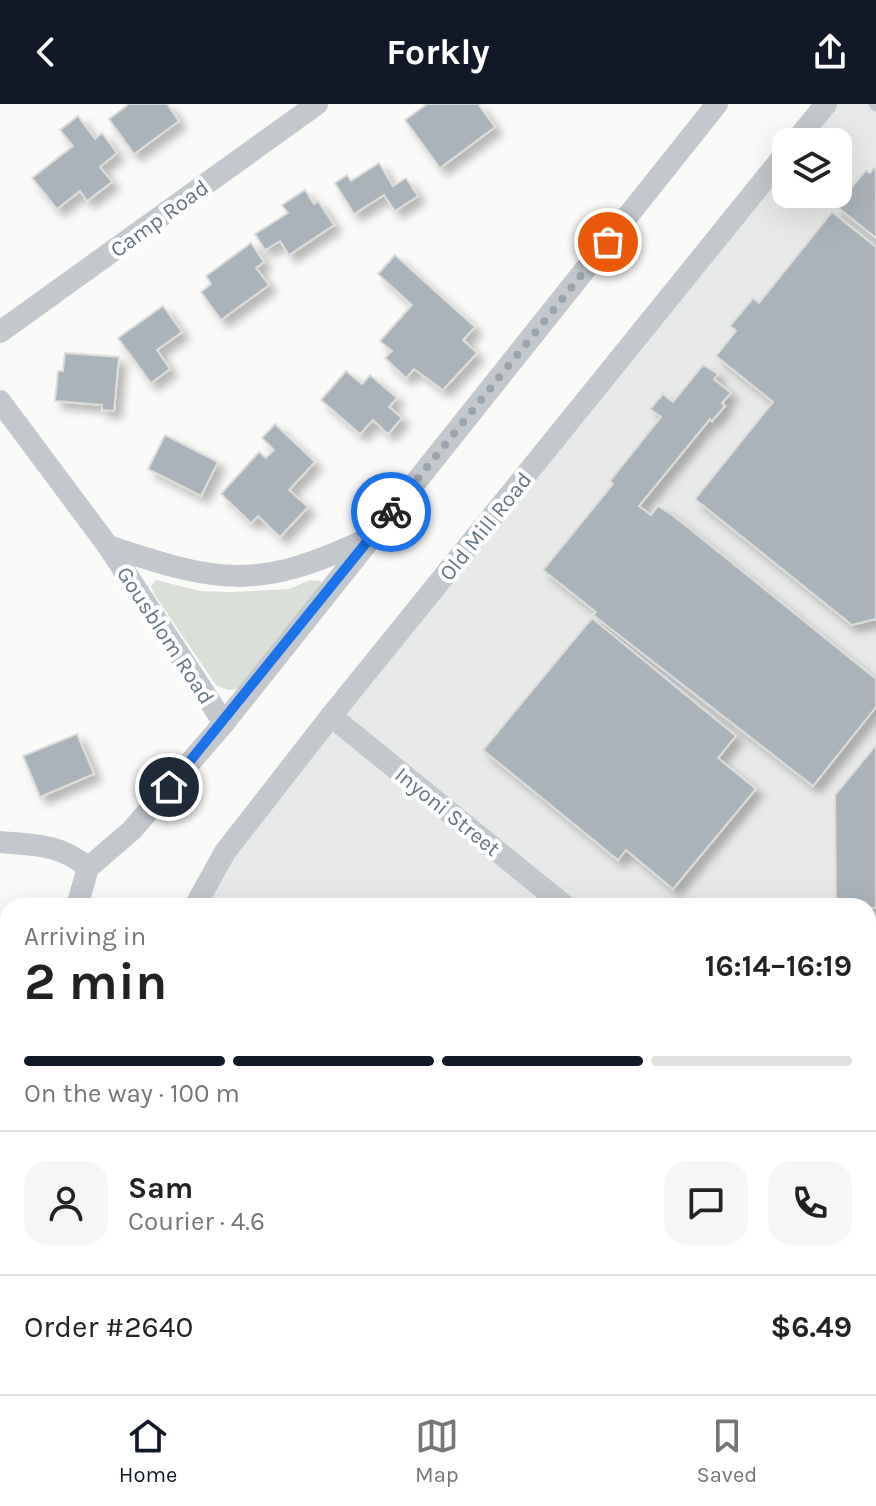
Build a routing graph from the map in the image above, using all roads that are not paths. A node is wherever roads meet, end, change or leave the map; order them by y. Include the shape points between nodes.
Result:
1 (317, 104) edge
2 (826, 104) edge
3 (706, 109) edge
4 (806, 128) edge
5 (772, 170) edge
6 (0, 332) edge
7 (0, 401) edge
8 (371, 537) junction
9 (108, 546) junction
10 (331, 716) junction
11 (224, 723) junction
12 (0, 842) edge
13 (88, 868) junction
14 (79, 898) edge
15 (199, 898) edge
16 (555, 898) edge

1 - 6 street, Camp Road
2 - 4 street
3 - 8 street, Gousblom Road
5 - 10 street, Old Mill Road
7 - 9 street, Gousblom Road
8 - 9 street, Gousblom Road via 278,574 228,578 177,569
8 - 11 street, Gousblom Road
9 - 11 street, Gousblom Road
10 - 15 street, Old Mill Road via 225,852
10 - 16 street, Inyoni Street
11 - 13 street, Gousblom Road via 132,830
12 - 13 street via 54,847 73,854
13 - 14 street

